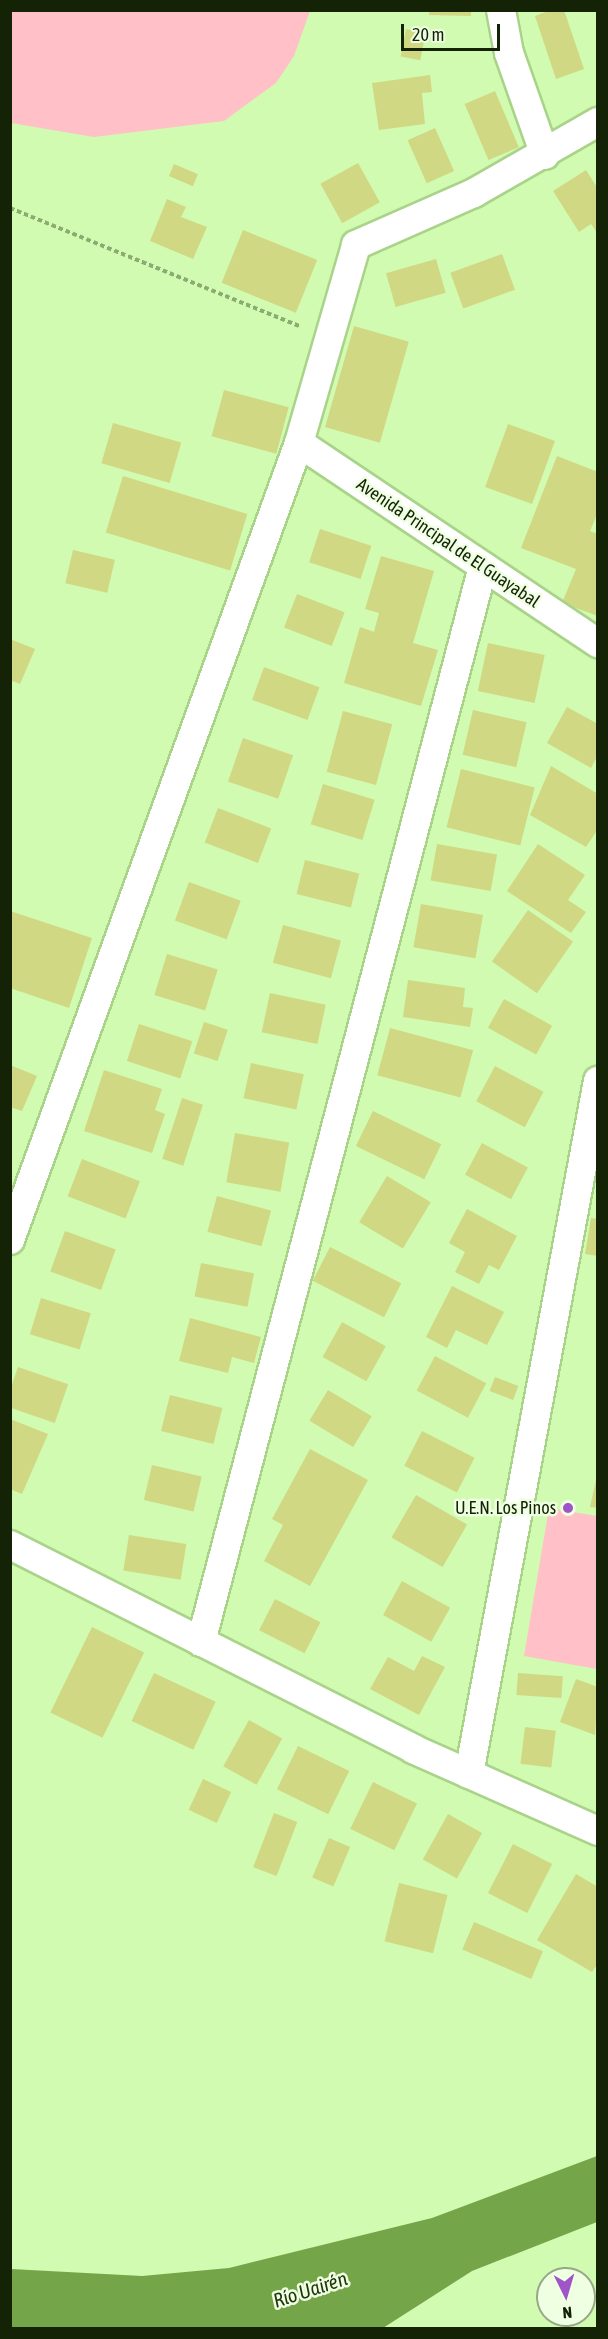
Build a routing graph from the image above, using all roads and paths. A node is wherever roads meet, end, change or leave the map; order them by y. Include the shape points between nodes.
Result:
1 (501, 10) edge
2 (597, 123) edge
3 (545, 155) junction
4 (10, 208) edge
5 (329, 338) junction
6 (299, 443) junction
7 (483, 566) junction
8 (597, 643) edge
9 (597, 1081) edge
10 (10, 1240) edge
11 (10, 1545) edge
12 (201, 1642) junction
13 (469, 1774) junction
14 (597, 1831) edge

1 - 3 street via 509,53
2 - 3 street
3 - 5 street via 425,217 356,244
4 - 5 path
5 - 6 street
6 - 7 street, Avenida Principal de El Guayabal
6 - 10 street
7 - 8 street, Avenida Principal de El Guayabal
7 - 12 street
9 - 13 street
11 - 12 street
12 - 13 street
13 - 14 street

